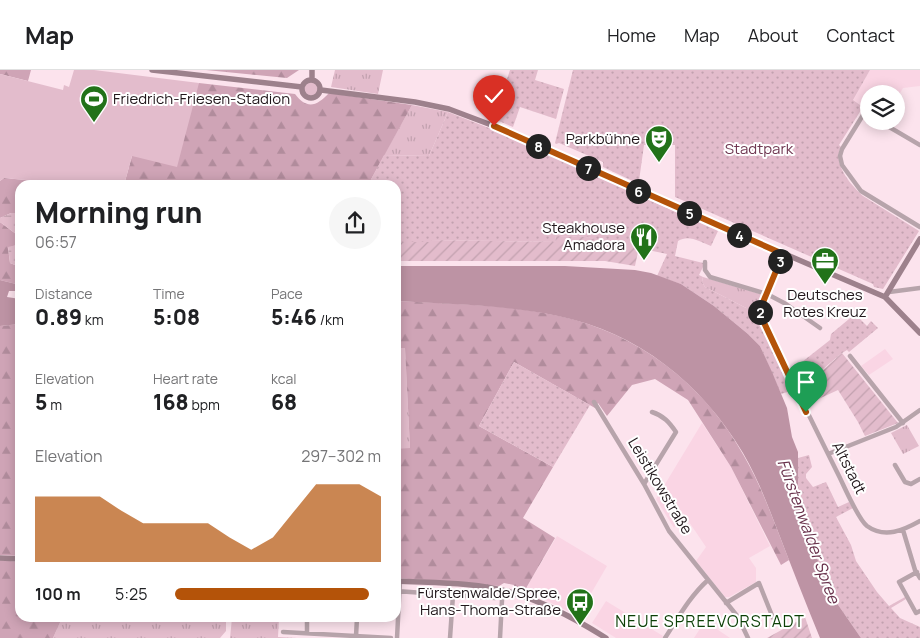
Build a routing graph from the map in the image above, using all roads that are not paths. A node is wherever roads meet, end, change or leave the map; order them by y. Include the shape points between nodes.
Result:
1 (152, 70) edge
2 (312, 70) edge
3 (312, 79) junction
4 (302, 87) junction
5 (321, 90) junction
6 (860, 120) edge
7 (894, 130) edge
8 (920, 145) edge
9 (920, 227) edge
10 (920, 239) edge
11 (783, 254) junction
12 (706, 262) dead end
13 (920, 288) edge
14 (766, 294) junction
15 (887, 295) junction
16 (820, 328) dead end
17 (920, 333) edge
18 (850, 356) dead end
19 (594, 402) dead end
20 (920, 410) edge
21 (652, 412) dead end
22 (903, 423) junction
23 (828, 454) junction
24 (895, 465) dead end
25 (920, 479) edge
26 (644, 484) junction
27 (920, 521) edge
28 (903, 530) junction
29 (0, 558) edge
30 (15, 559) edge
31 (916, 572) junction
32 (920, 578) edge
33 (708, 580) junction
34 (401, 581) edge
35 (504, 591) junction
36 (401, 592) edge
37 (453, 594) junction
38 (494, 598) dead end
39 (726, 603) junction
40 (920, 611) edge
41 (773, 618) dead end
42 (307, 622) edge
43 (357, 622) edge
44 (397, 622) edge
45 (283, 632) dead end
46 (307, 633) junction
47 (356, 636) junction
48 (391, 638) edge
49 (397, 638) edge
50 (450, 638) edge
51 (500, 638) edge
52 (606, 638) edge
53 (665, 638) edge
54 (748, 638) edge

1 - 4 main road
2 - 3 main road
3 - 4 main road via 304,82
3 - 5 main road via 318,82
4 - 5 main road via 303,94 311,98
5 - 11 main road via 414,102 449,110 494,126
6 - 9 street via 842,149 842,165 861,191
7 - 8 street
10 - 15 main road
11 - 14 street, Altstadt
11 - 15 main road
12 - 14 street via 705,270 710,277
13 - 15 street
14 - 16 street
14 - 23 street, Altstadt via 759,312
15 - 17 main road
18 - 22 street
19 - 26 street, Leistikowstraße
20 - 22 street
21 - 26 street via 661,414 676,432
22 - 23 street
23 - 28 street, Altstadt via 866,525 878,531
24 - 25 street via 905,482 911,484
26 - 33 street, Leistikowstraße via 669,531
27 - 28 street
28 - 31 street
29 - 30 main road
31 - 32 street
31 - 40 street via 899,582 916,613
33 - 39 street, Leistikowstraße
33 - 53 street via 692,597
34 - 35 main road
35 - 51 street
35 - 52 main road via 553,608
36 - 37 street
37 - 38 street
37 - 50 street
39 - 41 street via 759,583
39 - 54 street, Leistikowstraße via 738,617
42 - 46 street
43 - 47 street
44 - 49 street
45 - 46 street
46 - 47 street
47 - 48 street

